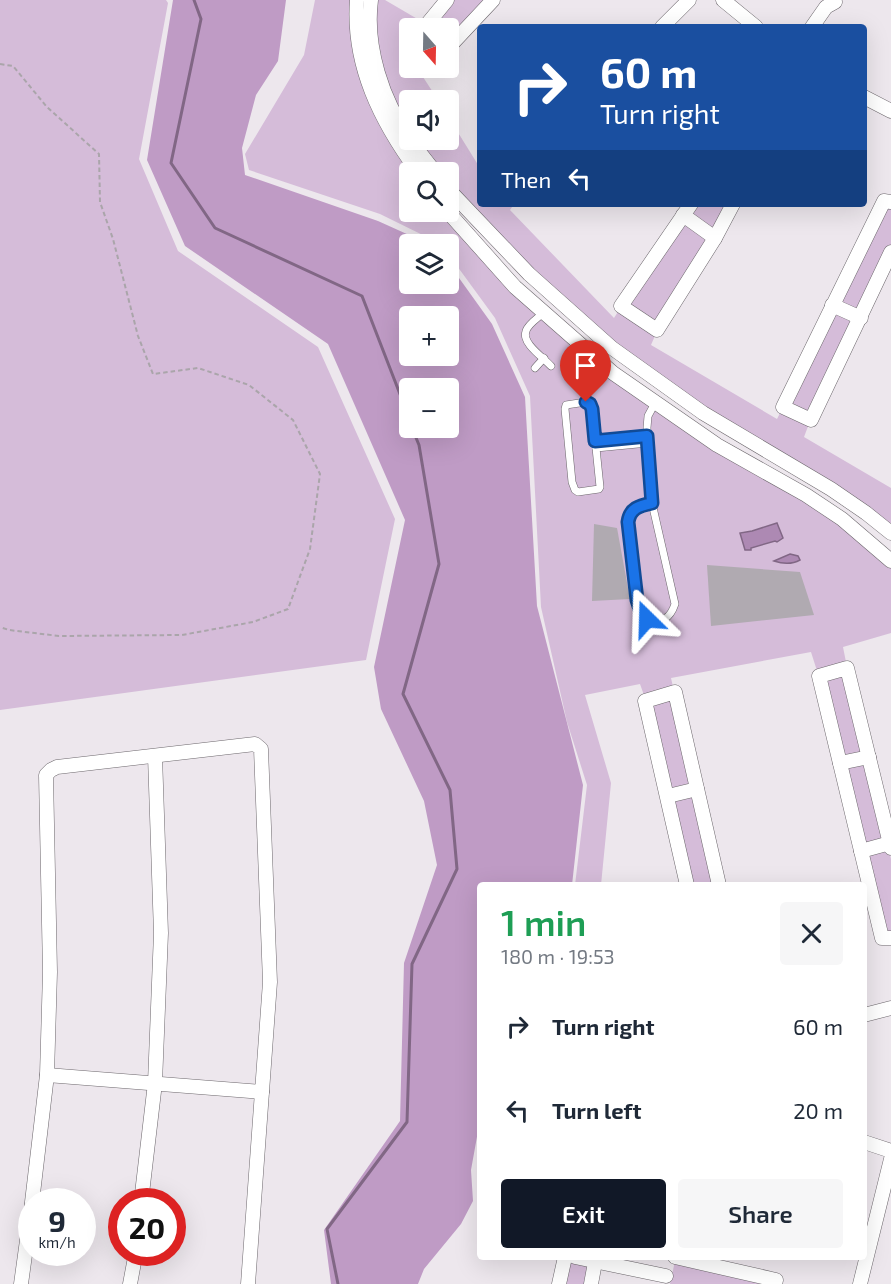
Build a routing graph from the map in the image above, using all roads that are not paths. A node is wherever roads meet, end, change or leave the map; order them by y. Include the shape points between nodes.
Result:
1 (357, 0) edge
2 (370, 0) edge
3 (447, 0) edge
4 (493, 0) edge
5 (689, 0) edge
6 (700, 0) edge
7 (723, 0) edge
8 (835, 1) edge
9 (432, 18) edge
10 (665, 24) edge
11 (676, 24) edge
12 (752, 24) edge
13 (814, 24) edge
14 (824, 24) edge
15 (459, 36) edge
16 (867, 99) edge
17 (891, 111) edge
18 (399, 122) edge
19 (418, 150) edge
20 (410, 162) edge
21 (427, 162) edge
22 (459, 201) edge
23 (891, 202) edge
24 (731, 207) edge
25 (687, 210) edge
26 (457, 222) edge
27 (715, 238) junction
28 (891, 252) edge
29 (832, 305) junction
30 (543, 313) junction
31 (861, 318) junction
32 (544, 358) junction
33 (551, 366) dead end
34 (535, 368) dead end
35 (655, 403) junction
36 (647, 440) junction
37 (596, 445) junction
38 (652, 503) junction
39 (891, 533) edge
40 (891, 561) edge
41 (155, 756) junction
42 (869, 757) junction
43 (840, 762) junction
44 (697, 789) junction
45 (668, 796) junction
46 (890, 846) edge
47 (861, 851) junction
48 (686, 882) edge
49 (718, 882) edge
50 (891, 938) edge
51 (891, 1008) edge
52 (867, 1014) edge
53 (47, 1075) junction
54 (154, 1083) junction
55 (262, 1092) junction
56 (867, 1143) edge
57 (891, 1150) edge
58 (891, 1160) edge
59 (34, 1188) edge
60 (143, 1188) edge
61 (867, 1256) edge
62 (564, 1260) edge
63 (596, 1260) edge
64 (599, 1260) edge
65 (672, 1260) edge
66 (686, 1260) edge
67 (866, 1260) edge
68 (23, 1266) edge
69 (133, 1266) edge
70 (666, 1280) edge
71 (21, 1284) edge
72 (130, 1284) edge
73 (248, 1284) edge
74 (560, 1284) edge
75 (591, 1284) edge
76 (775, 1284) edge
77 (860, 1284) edge

1 - 20 street via 361,62 382,119
2 - 18 street via 372,43 380,78
3 - 9 street
4 - 15 street
5 - 10 street
6 - 11 street
7 - 12 street
8 - 13 street
8 - 14 street
16 - 17 street
19 - 21 street
22 - 39 street via 529,274 612,348 703,413 840,495
23 - 29 street via 884,201
24 - 27 street
25 - 27 street
25 - 27 street via 621,306 657,330
26 - 30 street
28 - 31 street
29 - 31 street
29 - 31 street via 783,407 811,420
30 - 32 lane via 525,336
30 - 35 street
32 - 33 lane
32 - 34 lane
35 - 36 lane via 648,416
35 - 40 street via 717,445 842,519
36 - 37 lane
36 - 38 lane
37 - 37 lane via 590,404 566,405 572,482 578,492 600,487
38 - 38 lane via 675,604 670,616 659,621 647,619 640,609 628,522 634,509
41 - 53 street via 57,767 46,775 50,972
41 - 54 street via 161,933
41 - 55 street via 255,744 261,749 270,982
42 - 43 street
42 - 43 street via 847,668 819,676
42 - 46 street
43 - 47 street
44 - 45 street
44 - 45 street via 675,692 645,701
44 - 49 street
45 - 48 street
46 - 47 street
47 - 50 street via 882,938
51 - 52 street
53 - 54 street
53 - 59 street
54 - 55 street
54 - 60 street
55 - 73 street
56 - 57 street
58 - 61 street
62 - 74 street
63 - 75 street
64 - 70 street
65 - 70 street
66 - 76 street via 776,1280
67 - 77 street
68 - 71 street
69 - 72 street

